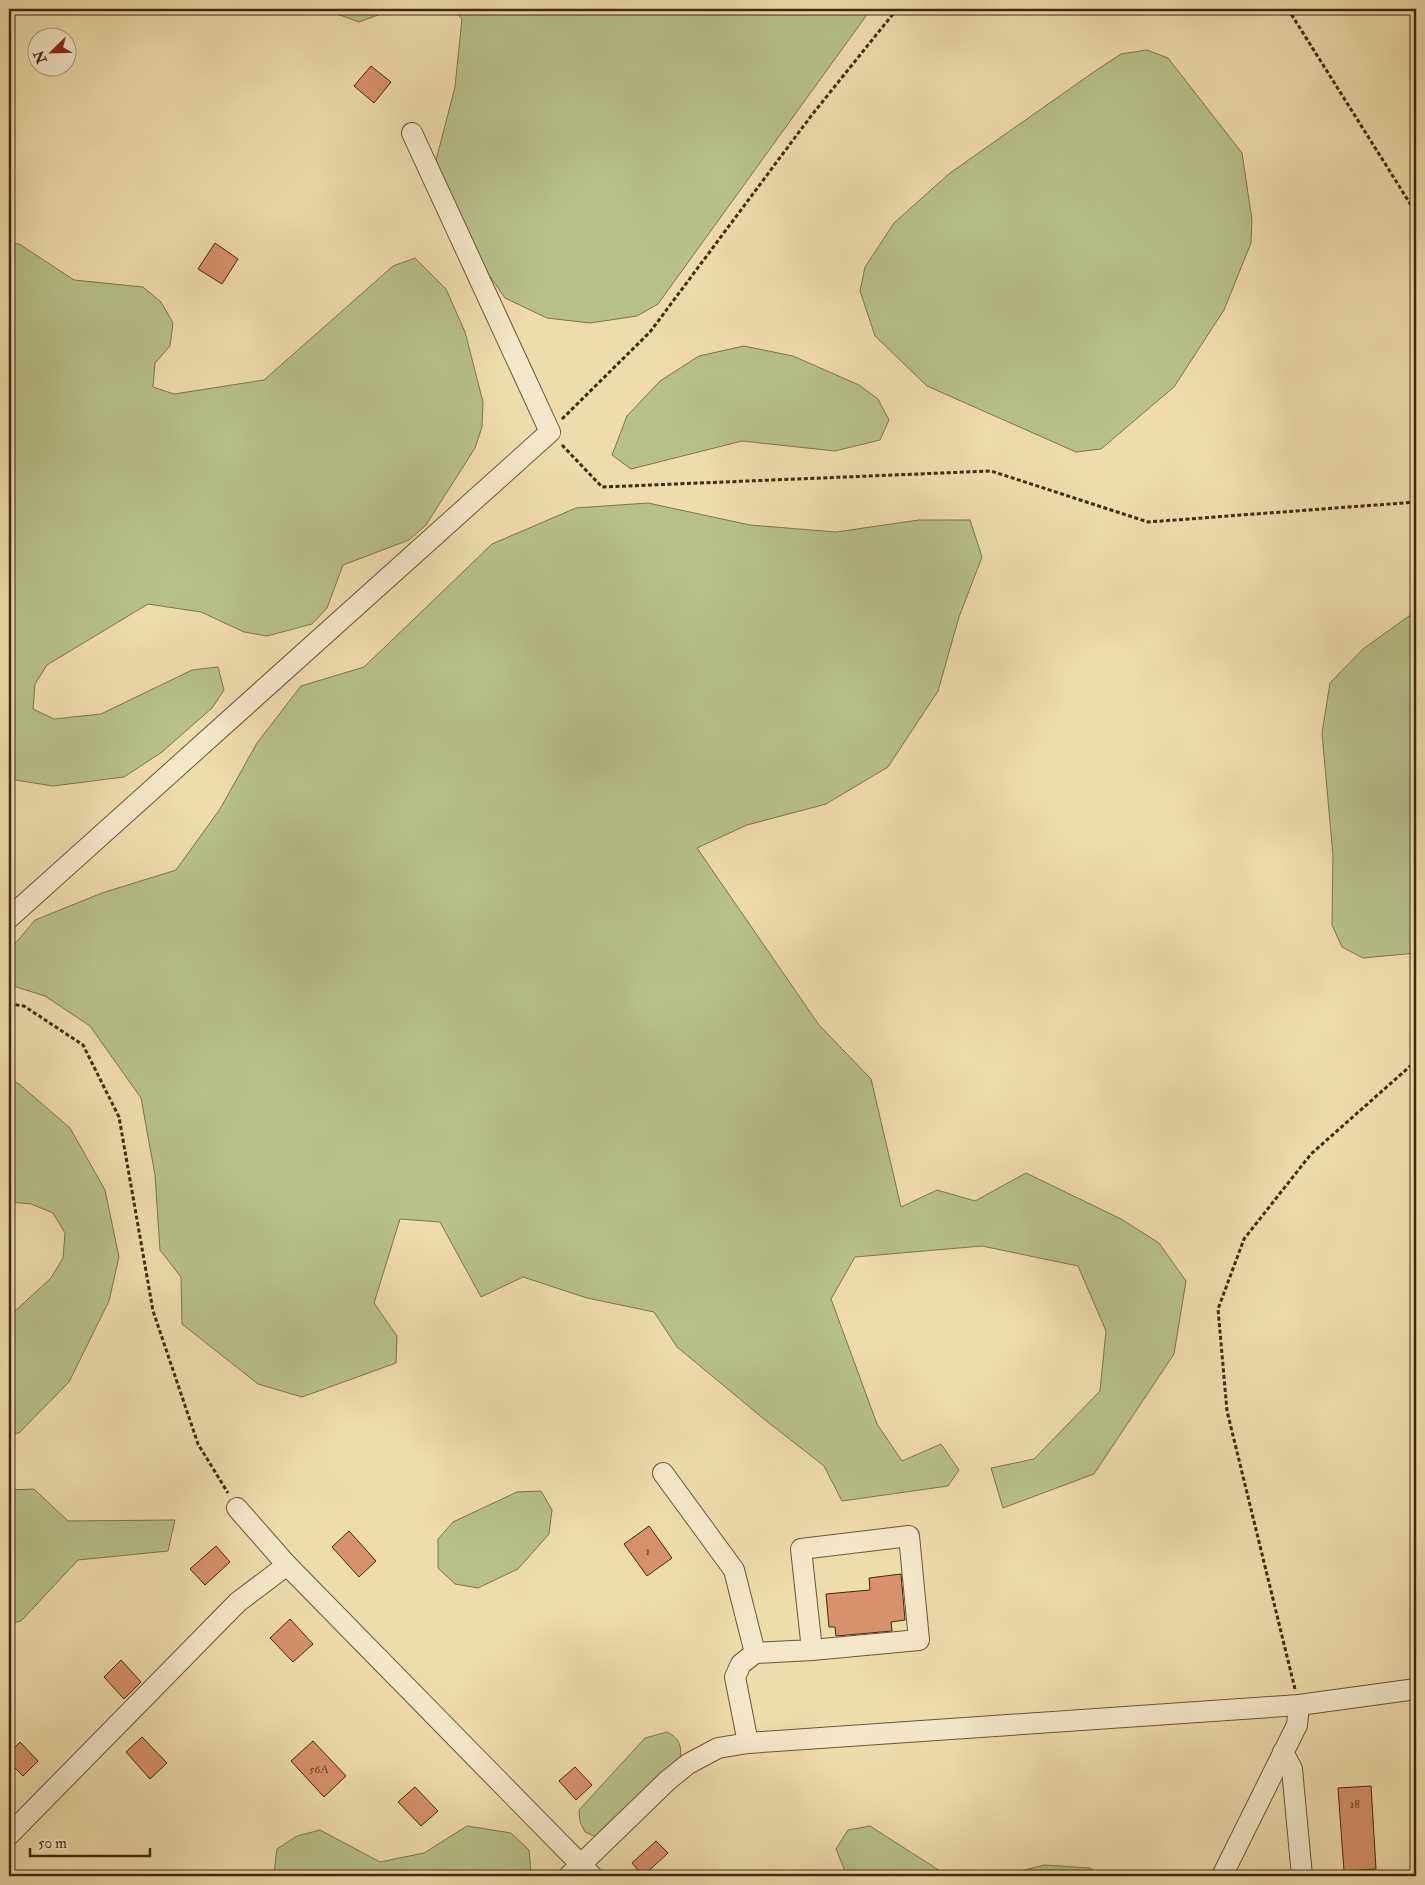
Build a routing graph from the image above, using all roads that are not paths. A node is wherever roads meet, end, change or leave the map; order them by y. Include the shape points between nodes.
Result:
1 (412, 133) dead end
2 (9, 918) edge
3 (663, 1474) dead end
4 (237, 1508) road end
5 (287, 1565) junction
6 (812, 1650) junction
7 (756, 1653) junction
8 (1416, 1689) edge
9 (1299, 1705) junction
10 (748, 1743) junction
11 (1283, 1752) junction
12 (9, 1835) edge
13 (581, 1872) edge
14 (1222, 1876) edge
15 (1302, 1876) edge

1 - 2 street via 550,432
3 - 7 street via 734,1570
4 - 5 street
5 - 12 street via 238,1602
5 - 13 street
6 - 6 street via 919,1640 908,1536 801,1549
6 - 7 street
7 - 10 street via 741,1664 735,1677
8 - 9 street
9 - 10 street
9 - 11 street via 1297,1725
10 - 13 street via 718,1748 688,1764 667,1781
11 - 14 street
11 - 15 street via 1292,1769

